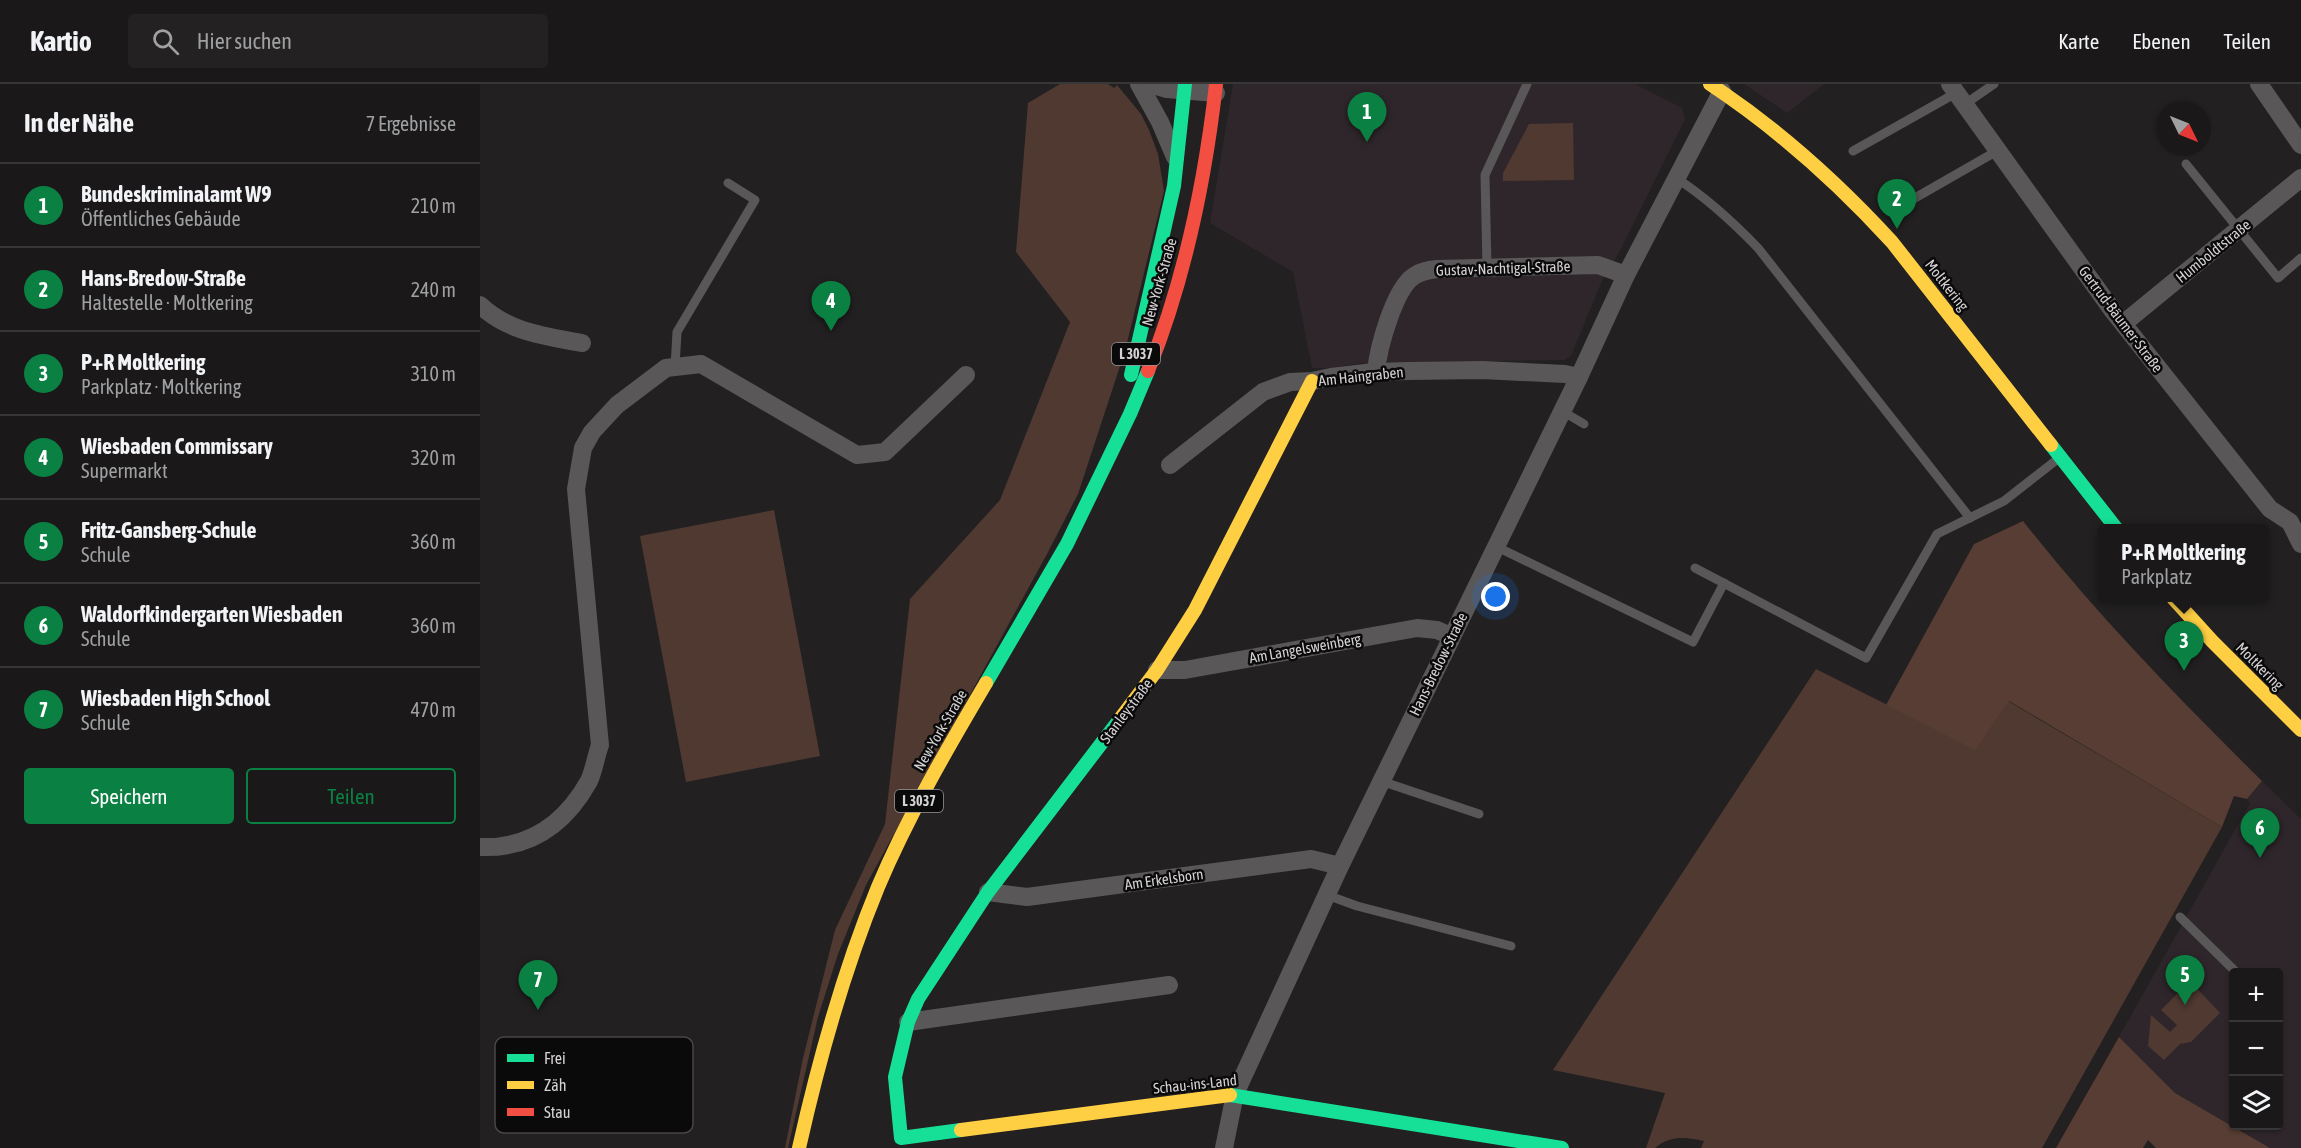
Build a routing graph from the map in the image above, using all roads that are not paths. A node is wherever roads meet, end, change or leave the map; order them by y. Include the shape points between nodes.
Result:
1 (1139, 84) edge
2 (1150, 84) edge
3 (1527, 84) edge
4 (1994, 84) edge
5 (2259, 84) edge
6 (1712, 86) edge
7 (1185, 87) edge
8 (1216, 88) edge
9 (1957, 94) edge
10 (2301, 145) edge
11 (1853, 151) dead end
12 (1997, 151) junction
13 (1178, 163) junction
14 (2186, 165) dead end
15 (1676, 178) junction
16 (2301, 178) edge
17 (728, 183) dead end
18 (1908, 202) dead end
19 (2238, 230) junction
20 (2301, 258) edge
21 (1487, 268) junction
22 (1626, 275) junction
23 (480, 305) edge
24 (2124, 323) junction
25 (582, 343) dead end
26 (675, 367) junction
27 (1376, 372) junction
28 (966, 375) dead end
29 (1579, 377) junction
30 (1312, 381) junction
31 (1562, 411) junction
32 (1584, 424) dead end
33 (2059, 458) junction
34 (1170, 465) dead end
35 (1098, 479) junction
36 (1970, 518) junction
37 (2295, 518) edge
38 (2113, 524) edge
39 (2301, 544) edge
40 (1495, 546) junction
41 (1695, 568) dead end
42 (1724, 583) junction
43 (2177, 602) edge
44 (1451, 636) junction
45 (1157, 670) junction
46 (2301, 730) edge
47 (1381, 781) junction
48 (1479, 814) dead end
49 (480, 847) edge
50 (1340, 866) junction
51 (988, 892) junction
52 (1327, 895) junction
53 (2180, 917) dead end
54 (1511, 946) dead end
55 (2232, 968) edge
56 (1169, 986) dead end
57 (908, 1022) junction
58 (1235, 1094) junction
59 (901, 1137) joint
60 (799, 1148) edge
61 (1224, 1148) edge
62 (1562, 1148) edge

1 - 13 street
2 - 7 street
3 - 21 lane via 1485,175
4 - 9 lane
5 - 10 street
6 - 15 street, Hans-Bredow-Straße
6 - 33 street, Moltkering via 1791,143 1866,213
7 - 8 street
7 - 13 street, New-York-Straße / L 3037
8 - 35 street, New-York-Straße / L 3037 via 1200,190 1172,302 1139,392
9 - 11 lane
9 - 12 street, Gertrud-Bäumer-Straße
12 - 18 lane
12 - 24 street, Gertrud-Bäumer-Straße
13 - 35 street, New-York-Straße / L 3037 via 1149,303
14 - 19 lane
15 - 22 street, Hans-Bredow-Straße
15 - 36 lane via 1731,219 1758,248
16 - 19 street, Humboldtstraße
17 - 26 lane via 755,200 677,332
19 - 20 lane via 2278,278
19 - 24 street, Humboldtstraße
21 - 22 street, Gustav-Nachtigal-Straße via 1599,265
21 - 27 street, Gustav-Nachtigal-Straße via 1428,270 1408,281 1382,335
22 - 29 street, Hans-Bredow-Straße
23 - 25 street via 492,317 522,332
24 - 37 street, Gertrud-Bäumer-Straße via 2270,509
26 - 28 street via 701,364 857,455 885,452
26 - 49 street via 666,369 617,405 592,432 584,448 576,489 600,745 590,779 567,814 540,834 519,843
27 - 29 street, Am Haingraben via 1482,370
27 - 30 street, Am Haingraben
29 - 31 street, Hans-Bredow-Straße
30 - 34 street, Am Haingraben via 1290,382 1263,392
30 - 45 street, Stanleystraße via 1195,610
31 - 32 lane
31 - 40 street, Hans-Bredow-Straße
33 - 36 lane via 2004,501
33 - 38 street, Moltkering
35 - 60 street, New-York-Straße / L 3037 via 1057,562 919,801 886,869 836,1000
36 - 42 lane via 1937,534 1866,657
37 - 39 street, Gertrud-Bäumer-Straße
40 - 42 lane via 1693,642
40 - 44 street, Hans-Bredow-Straße
41 - 42 lane
43 - 46 street, Moltkering
44 - 45 street, Am Langelsweinberg via 1417,628 1185,670
44 - 47 street, Hans-Bredow-Straße
45 - 51 street, Stanleystraße
47 - 48 lane
47 - 50 street, Hans-Bredow-Straße
50 - 51 street, Am Erkelsborn via 1311,859 1027,897
50 - 52 street, Hans-Bredow-Straße
51 - 57 street, Stanleystraße via 924,987
52 - 54 lane
52 - 58 street, Hans-Bredow-Straße
53 - 55 lane
56 - 57 street
57 - 59 street, Stanleystraße via 895,1077
58 - 59 street, Schau-ins-Land
58 - 61 street, Hans-Bredow-Straße
58 - 62 street, Schau-ins-Land

